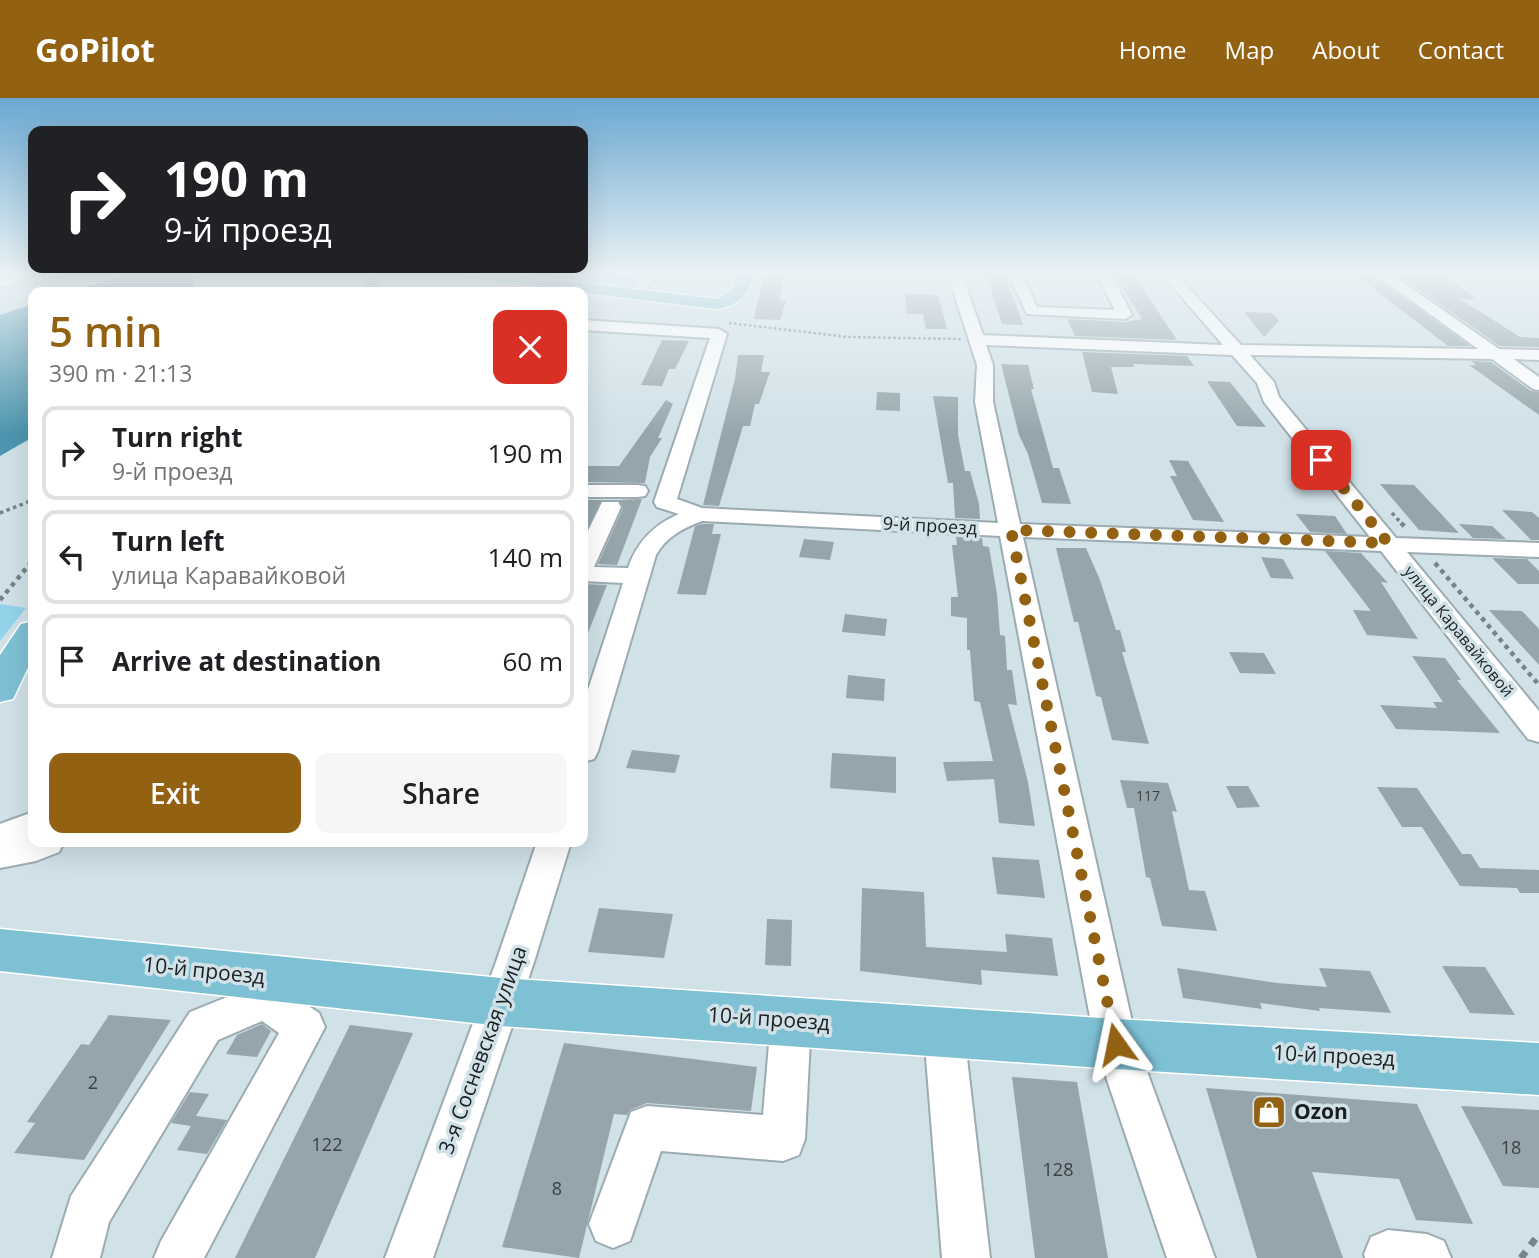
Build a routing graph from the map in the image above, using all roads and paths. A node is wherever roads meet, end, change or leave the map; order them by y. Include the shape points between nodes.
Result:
1 (600, 326) edge
2 (759, 326) edge
3 (972, 326) edge
4 (1216, 326) edge
5 (1455, 326) edge
6 (977, 340) junction
7 (1237, 350) junction
8 (1494, 354) junction
9 (1539, 355) edge
10 (1539, 385) edge
11 (588, 491) edge
12 (637, 491) dead end
13 (28, 502) edge
14 (610, 507) dead end
15 (0, 513) edge
16 (699, 514) junction
17 (1011, 530) junction
18 (1388, 543) junction
19 (1539, 550) edge
20 (588, 554) edge
21 (28, 566) edge
22 (588, 574) edge
23 (639, 576) junction
24 (0, 600) edge
25 (28, 638) edge
26 (0, 690) edge
27 (1539, 731) edge
28 (588, 735) edge
29 (28, 827) edge
30 (0, 839) edge
31 (36, 847) edge
32 (552, 847) edge
33 (0, 854) edge
34 (0, 950) edge
35 (271, 988) junction
36 (501, 1002) junction
37 (791, 1020) junction
38 (944, 1032) junction
39 (1116, 1044) junction
40 (1539, 1069) edge
41 (613, 1224) dead end
42 (1539, 1234) edge
43 (76, 1258) edge
44 (178, 1258) edge
45 (409, 1258) edge
46 (966, 1258) edge
47 (1191, 1258) edge
48 (1390, 1258) edge
49 (1427, 1258) edge
50 (1521, 1258) edge

1 - 16 street via 719,334 665,502
2 - 6 path via 848,337
3 - 6 street
4 - 7 street, улица Каравайковой
5 - 8 street
6 - 7 street
6 - 17 street via 985,365 984,402
7 - 8 street
7 - 18 street, улица Каравайковой via 1265,382 1270,398
8 - 9 street
8 - 10 street
11 - 12 street
13 - 15 path
14 - 20 street
16 - 17 street, 9-й проезд
16 - 23 street via 675,523 651,540
17 - 18 street, 9-й проезд
17 - 39 street
18 - 19 street, 9-й проезд
18 - 27 street, улица Каравайковой
21 - 24 path
22 - 23 street
23 - 28 street
25 - 26 main road
29 - 30 street
31 - 33 street
32 - 36 street, 3-я Сосневская улица
34 - 35 main road, 10-й проезд
35 - 36 main road, 10-й проезд
35 - 43 street via 246,1009 204,1026 88,1213
35 - 44 street via 305,1027
36 - 37 main road, 10-й проезд
36 - 45 street, 3-я Сосневская улица
37 - 38 main road, 10-й проезд
37 - 41 street via 783,1139 647,1128
38 - 39 main road, 10-й проезд
38 - 46 street
39 - 40 main road, 10-й проезд
39 - 47 street
42 - 50 path
48 - 49 street via 1388,1254

